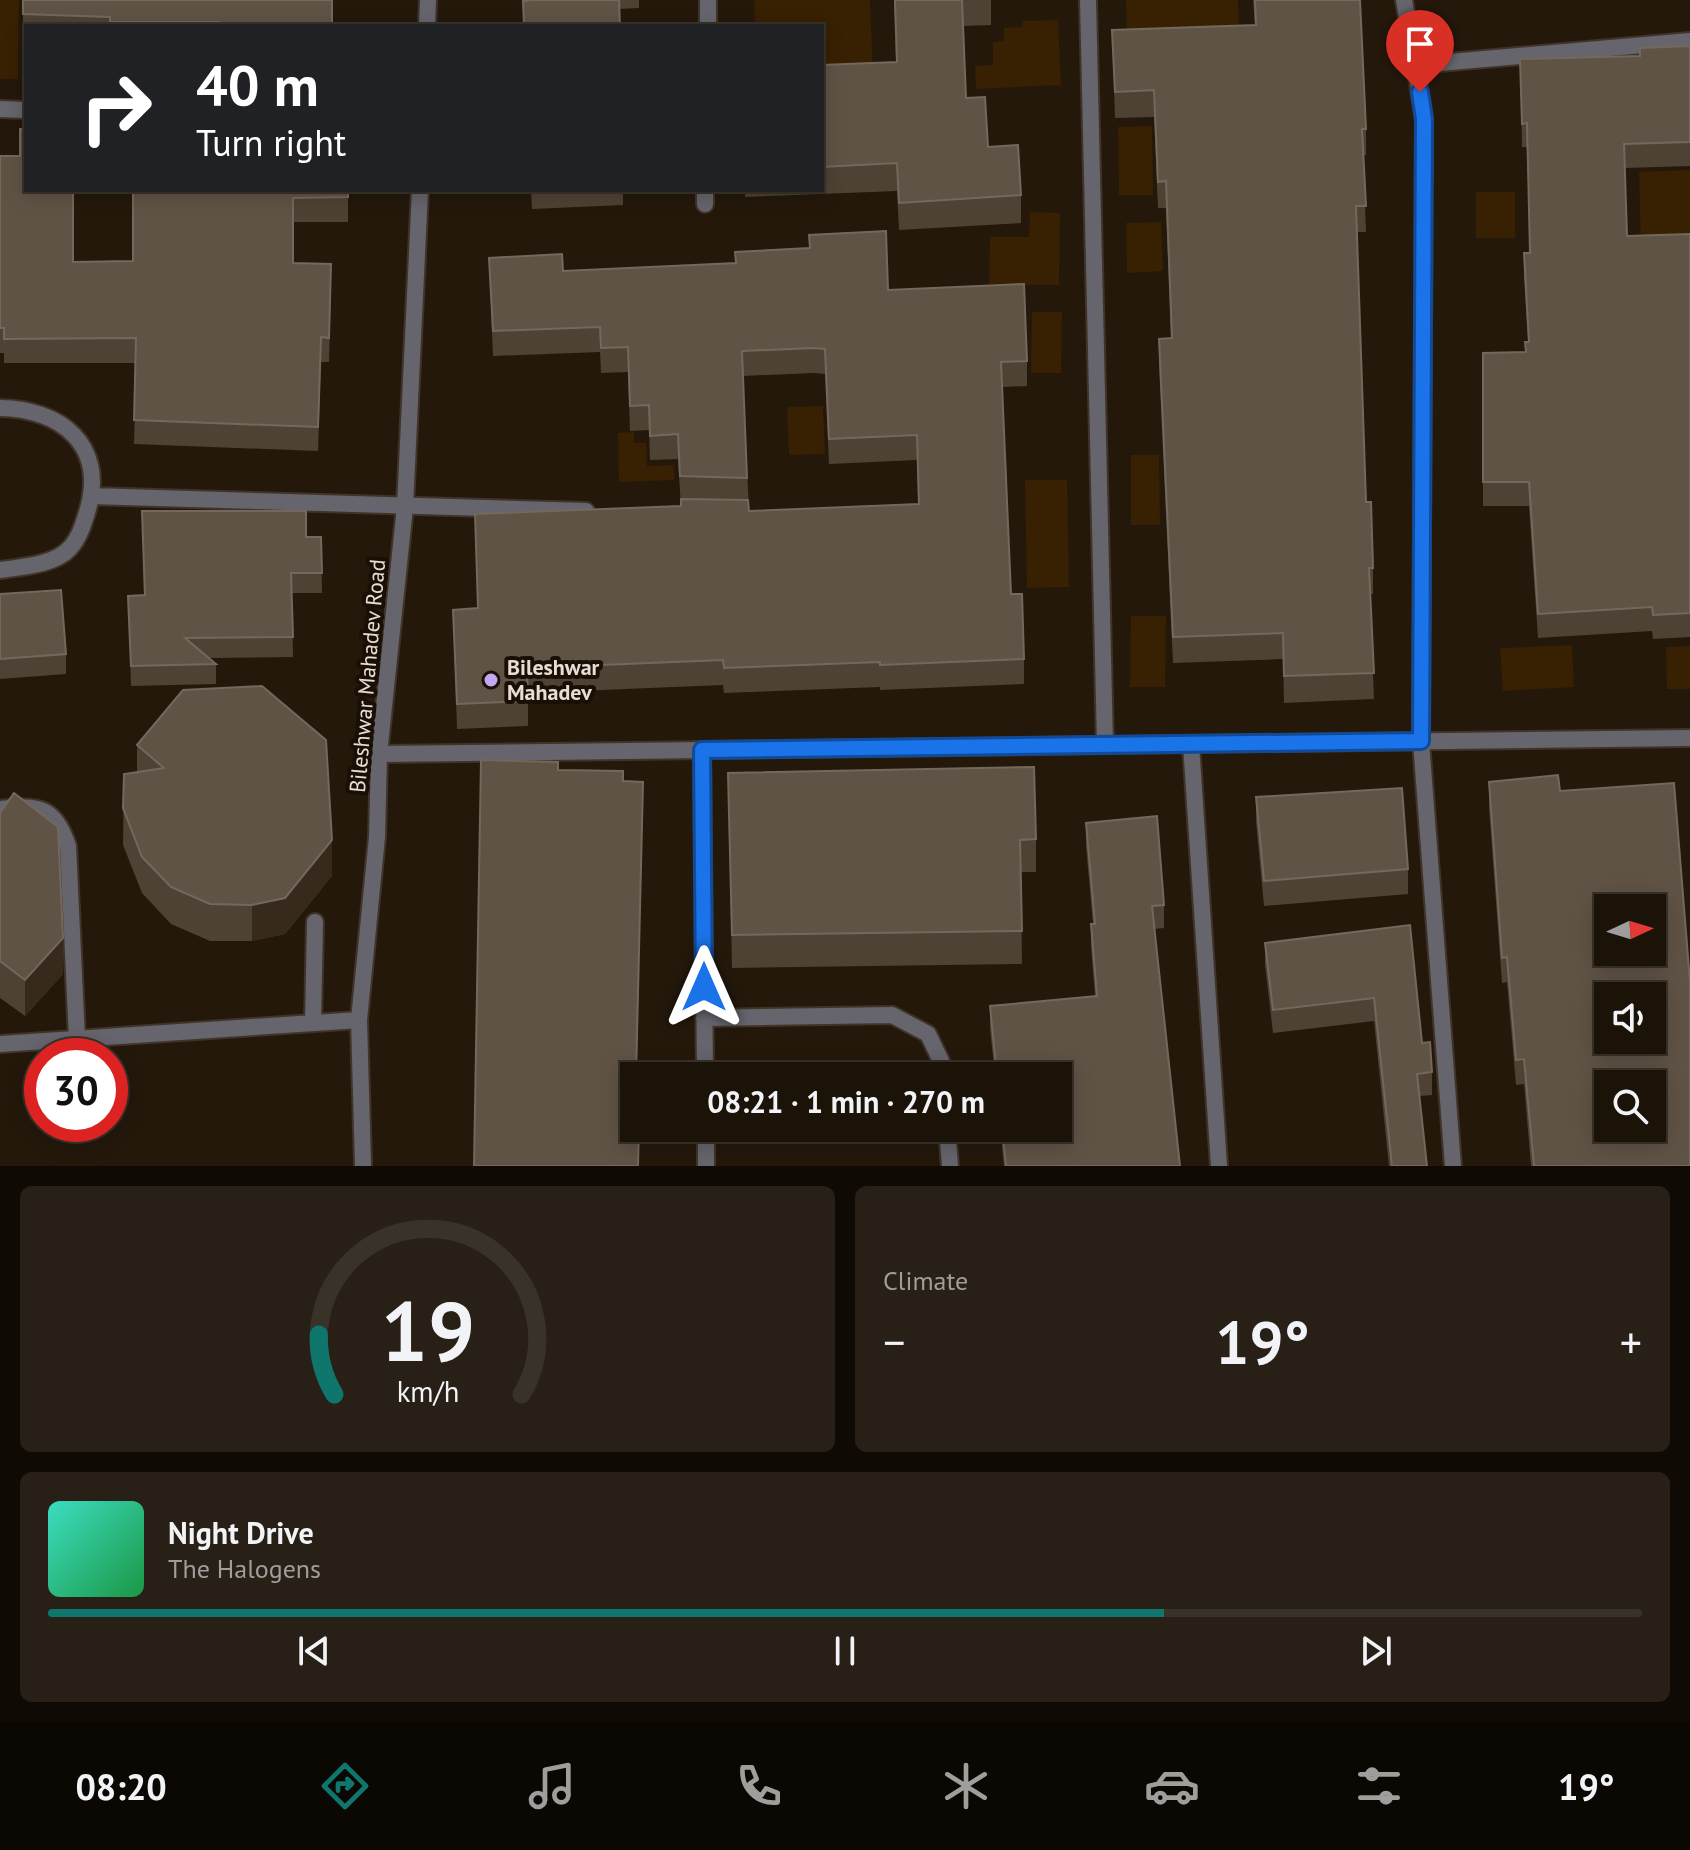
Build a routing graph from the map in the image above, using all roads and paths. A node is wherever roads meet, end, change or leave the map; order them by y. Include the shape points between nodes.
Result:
1 (428, 0) edge
2 (708, 0) edge
3 (1088, 0) edge
4 (1404, 0) edge
5 (427, 24) edge
6 (708, 24) edge
7 (1690, 41) edge
8 (1416, 65) junction
9 (0, 109) edge
10 (24, 110) edge
11 (420, 192) edge
12 (0, 408) edge
13 (91, 496) junction
14 (405, 507) junction
15 (609, 512) edge
16 (0, 570) edge
17 (1690, 738) edge
18 (1421, 741) junction
19 (1191, 744) junction
20 (1105, 745) junction
21 (702, 750) junction
22 (379, 754) junction
23 (0, 809) edge
24 (315, 922) dead end
25 (704, 1018) junction
26 (359, 1020) junction
27 (313, 1023) junction
28 (77, 1038) edge
29 (92, 1038) edge
30 (24, 1042) edge
31 (0, 1044) edge
32 (705, 1062) edge
33 (941, 1062) edge
34 (706, 1142) edge
35 (948, 1142) edge
36 (363, 1166) edge
37 (706, 1166) edge
38 (950, 1166) edge
39 (1219, 1166) edge
40 (1453, 1166) edge

1 - 5 street
2 - 6 street
3 - 20 street
4 - 8 street
7 - 8 street
8 - 18 street via 1424,119
9 - 10 street
11 - 14 street, Bileshwar Mahadev Road
12 - 13 street via 51,417 80,440 92,466
13 - 14 street
13 - 16 street via 69,550 31,566
14 - 15 street
14 - 22 street, Bileshwar Mahadev Road
17 - 18 street
18 - 19 street
18 - 40 street
19 - 20 street
19 - 39 street
20 - 21 street
21 - 22 street
21 - 25 street
22 - 26 street, Bileshwar Mahadev Road via 377,837
23 - 28 street via 31,806 50,813 61,825 68,846
24 - 27 street
25 - 32 street
25 - 33 street via 892,1015 928,1034
26 - 27 street
26 - 36 street, Bileshwar Mahadev Road
27 - 29 street
30 - 31 street
34 - 37 street
35 - 38 street

